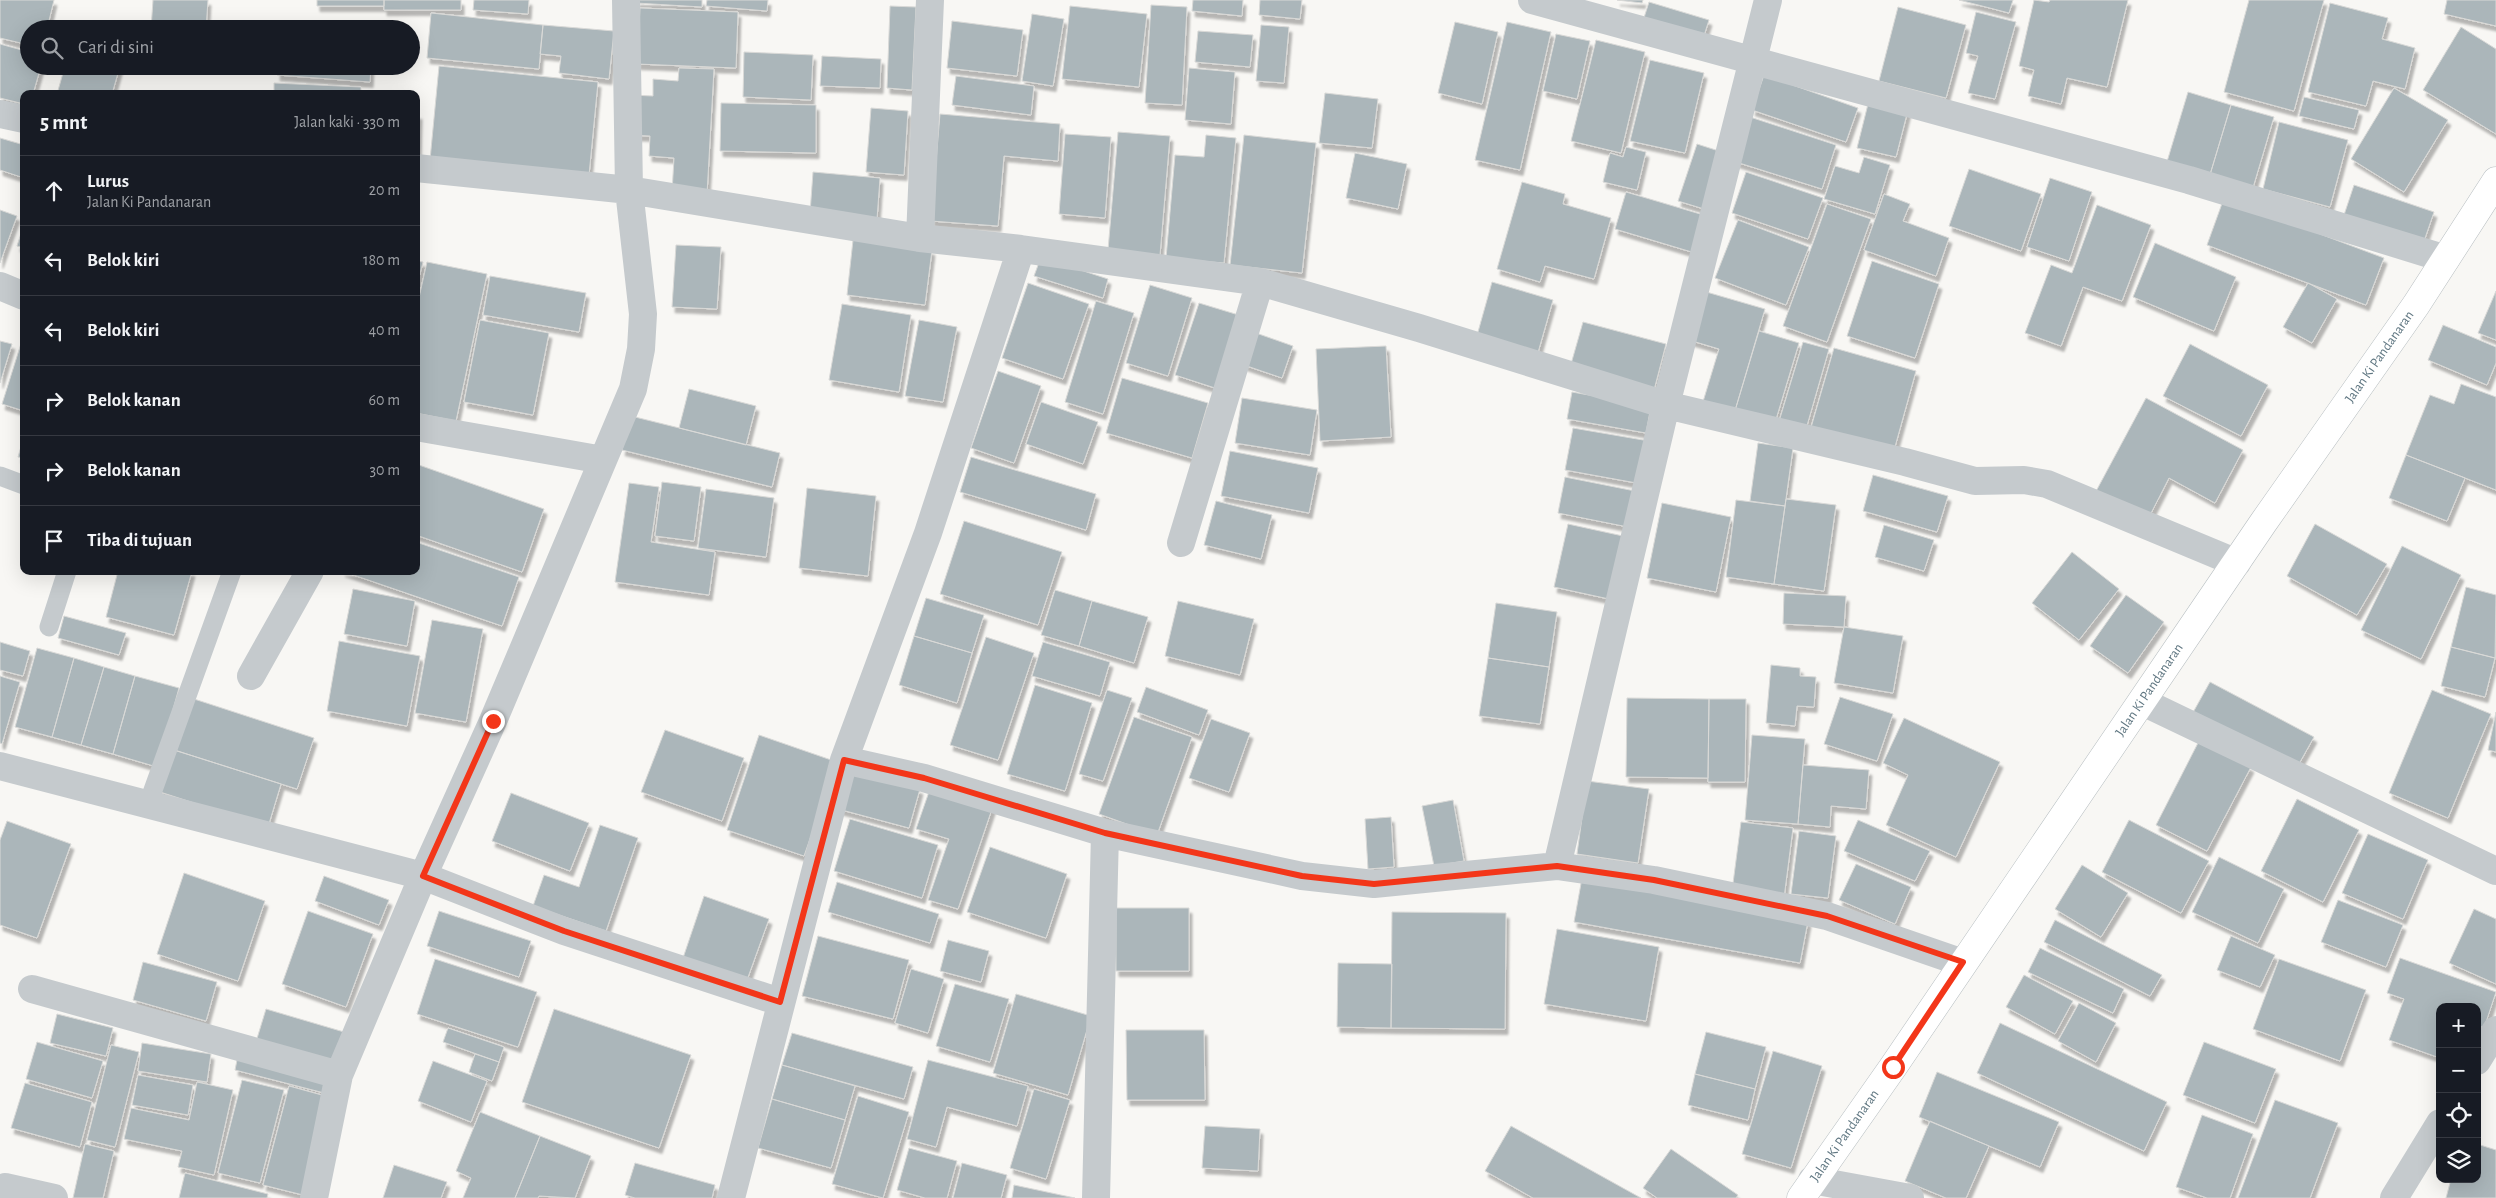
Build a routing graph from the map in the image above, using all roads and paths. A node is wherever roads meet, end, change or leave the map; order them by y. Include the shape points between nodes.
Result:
1 (626, 0) edge
2 (930, 0) edge
3 (1532, 0) edge
4 (1768, 0) edge
5 (1752, 59) junction
6 (0, 114) edge
7 (20, 118) edge
8 (420, 168) edge
9 (2494, 186) edge
10 (629, 190) junction
11 (920, 238) junction
12 (1021, 249) junction
13 (2446, 260) junction
14 (1260, 282) junction
15 (0, 286) edge
16 (20, 294) edge
17 (1666, 405) junction
18 (420, 428) edge
19 (603, 460) junction
20 (0, 476) edge
21 (20, 484) edge
22 (1181, 543) dead end
23 (2237, 563) junction
24 (66, 575) edge
25 (231, 575) edge
26 (308, 575) edge
27 (49, 627) dead end
28 (251, 676) dead end
29 (2143, 702) junction
30 (844, 760) junction
31 (0, 766) edge
32 (148, 804) junction
33 (1105, 833) junction
34 (1557, 866) junction
35 (2496, 871) edge
36 (423, 876) junction
37 (1963, 962) junction
38 (32, 989) dead end
39 (780, 1002) junction
40 (2496, 1030) edge
41 (2481, 1054) edge
42 (339, 1075) junction
43 (2436, 1130) edge
44 (2, 1189) edge
45 (1806, 1189) edge
46 (54, 1198) edge
47 (314, 1198) edge
48 (731, 1198) edge
49 (1096, 1198) edge
50 (1910, 1198) edge
51 (2394, 1198) edge

1 - 10 street
2 - 11 street
3 - 5 street
4 - 5 street
5 - 13 street via 2189,180
5 - 17 street
6 - 7 street
8 - 10 street
9 - 13 main road, Jalan Ki Pandanaran
10 - 11 street
10 - 19 street via 643,314 640,349 634,389
11 - 12 street
12 - 14 street
12 - 30 street via 928,533
13 - 23 main road, Jalan Ki Pandanaran
14 - 17 street
14 - 22 street
15 - 16 street
17 - 23 street via 1975,481 2024,480 2047,484
17 - 34 street
18 - 19 street
19 - 36 street via 493,721
20 - 21 lane
23 - 29 main road, Jalan Ki Pandanaran
24 - 27 lane
25 - 32 lane
26 - 28 street
29 - 35 street
29 - 37 main road, Jalan Ki Pandanaran
30 - 33 street via 924,778
30 - 39 street
31 - 32 street
32 - 36 street
33 - 34 street via 1302,876 1374,884
33 - 49 street
34 - 37 street via 1654,880 1827,916
36 - 39 street via 564,931
36 - 42 street
37 - 45 main road, Jalan Ki Pandanaran
38 - 42 street
39 - 48 street
40 - 41 street
42 - 47 street
43 - 51 street
44 - 46 street
45 - 50 street

